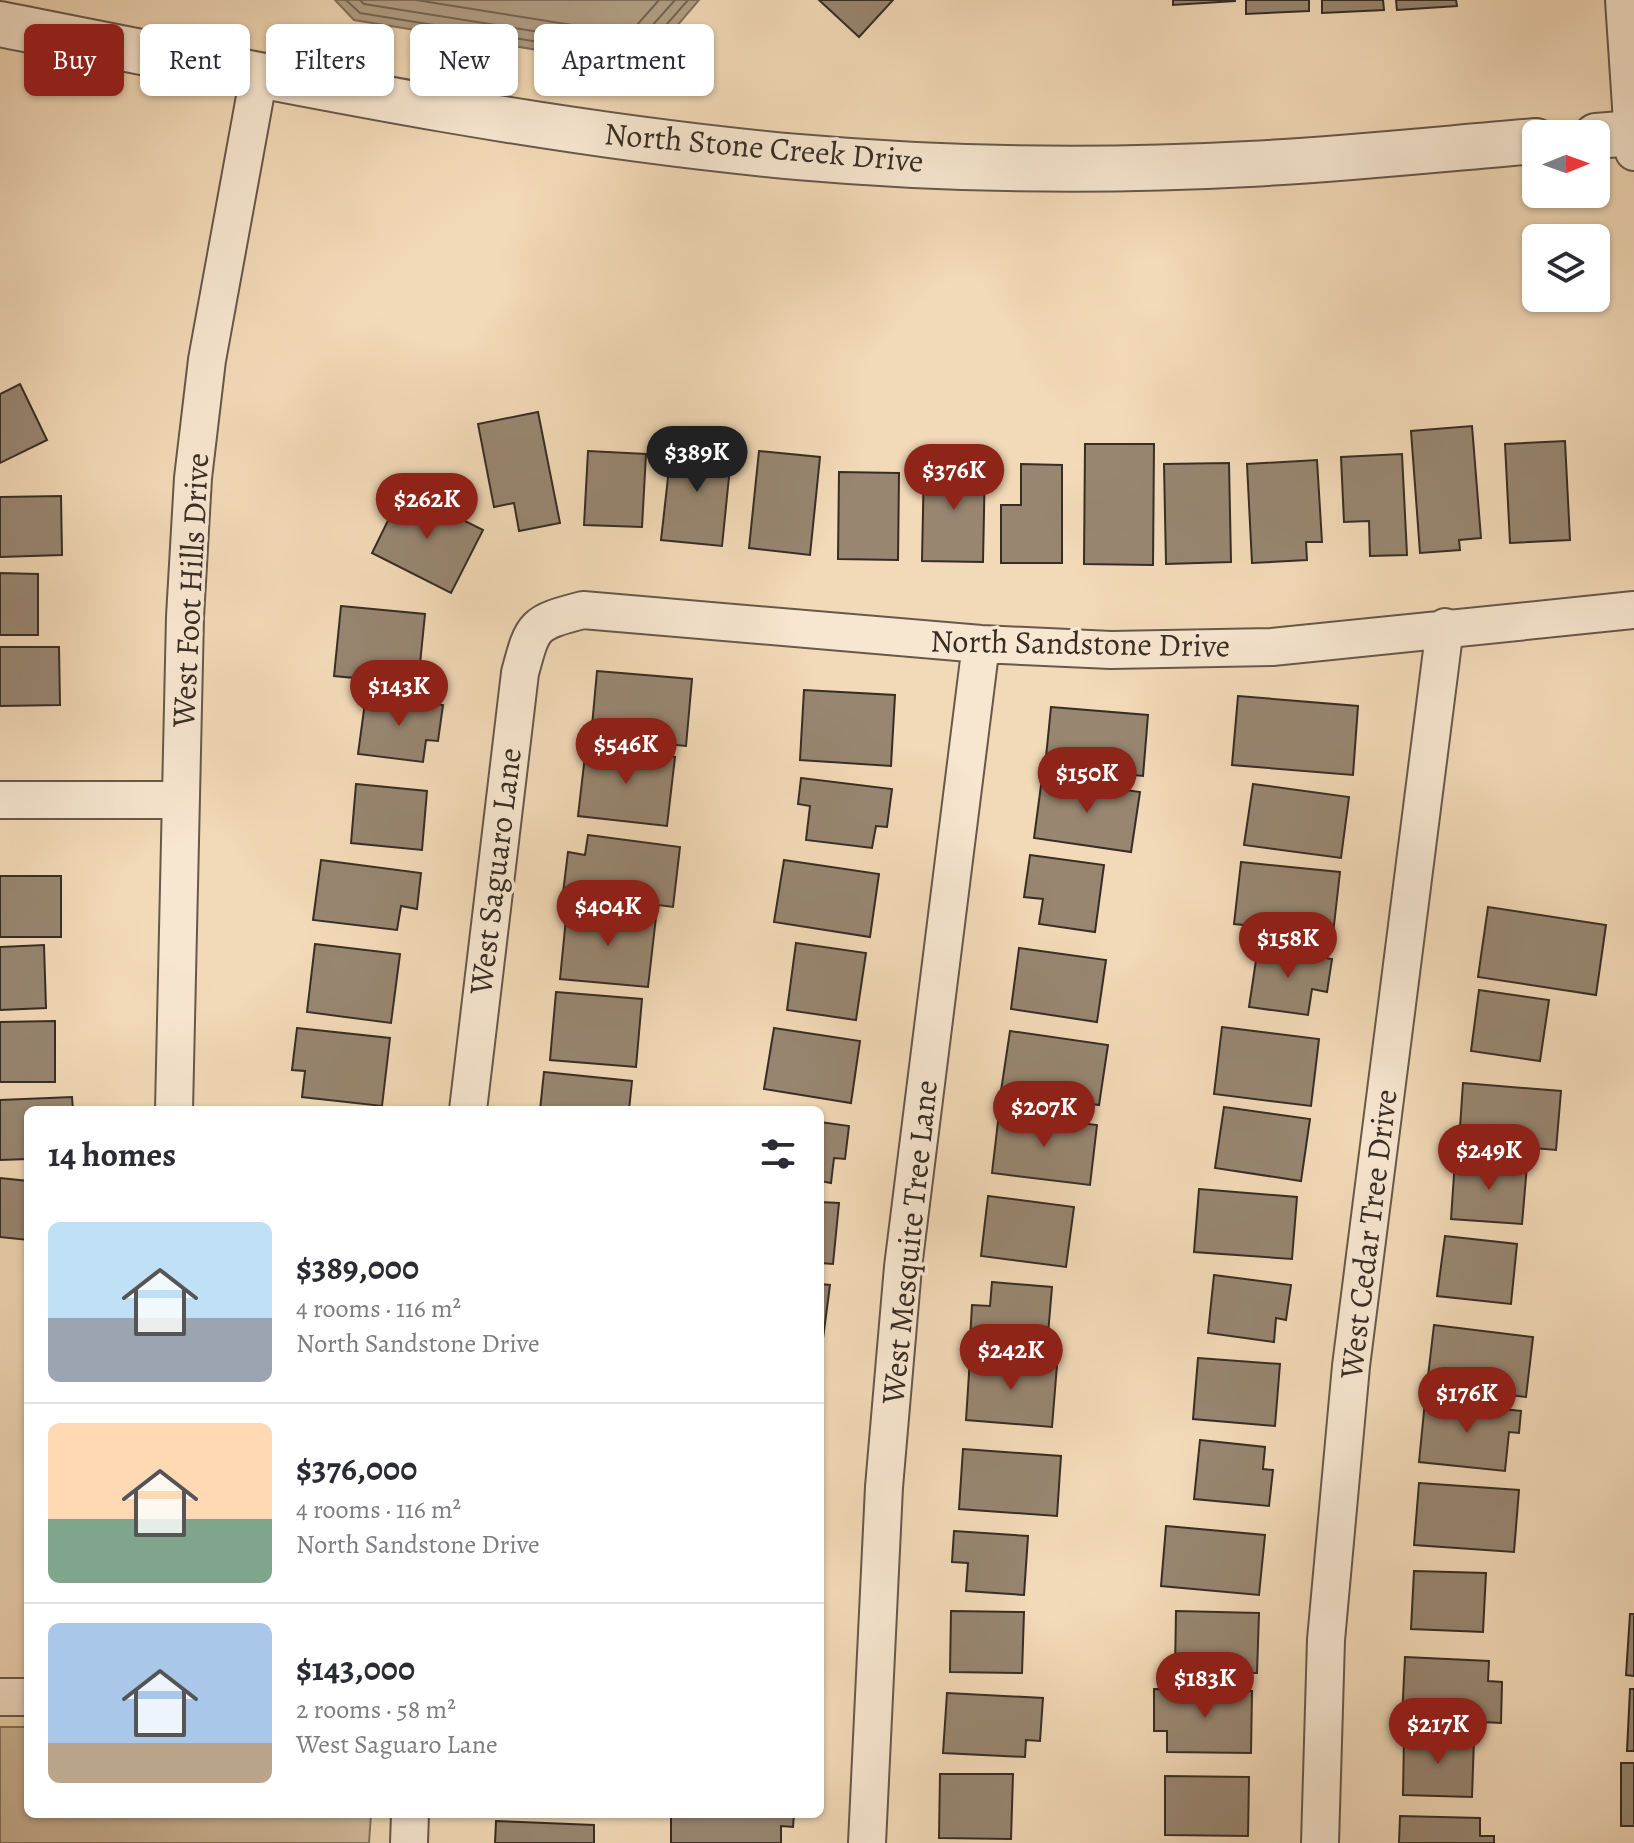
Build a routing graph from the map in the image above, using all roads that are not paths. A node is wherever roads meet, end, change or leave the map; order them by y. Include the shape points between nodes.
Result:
1 (1624, 0) edge
2 (0, 24) edge
3 (259, 75) junction
4 (1624, 138) edge
5 (1522, 142) edge
6 (1634, 610) edge
7 (1445, 627) junction
8 (531, 632) joint
9 (981, 644) junction
10 (0, 800) edge
11 (181, 800) junction
12 (174, 1106) edge
13 (468, 1106) edge
14 (0, 1697) edge
15 (24, 1697) edge
16 (410, 1818) edge
17 (409, 1843) edge
18 (867, 1843) edge
19 (1320, 1843) edge

1 - 4 street
2 - 3 street, North Stone Creek Drive
3 - 5 street, North Stone Creek Drive via 697,146 891,162 1173,167
3 - 11 street, West Foot Hills Drive via 207,360 193,478
6 - 7 street, North Sandstone Drive
7 - 9 street, North Sandstone Drive via 1272,647 1111,650
7 - 19 street, West Cedar Tree Drive via 1351,1366 1326,1640
8 - 9 street, North Sandstone Drive via 548,619 583,610
8 - 13 street, West Saguaro Lane via 520,673
9 - 18 street, West Mesquite Tree Lane via 903,1267 884,1487
10 - 11 street
11 - 12 street, West Foot Hills Drive
14 - 15 street
16 - 17 street

